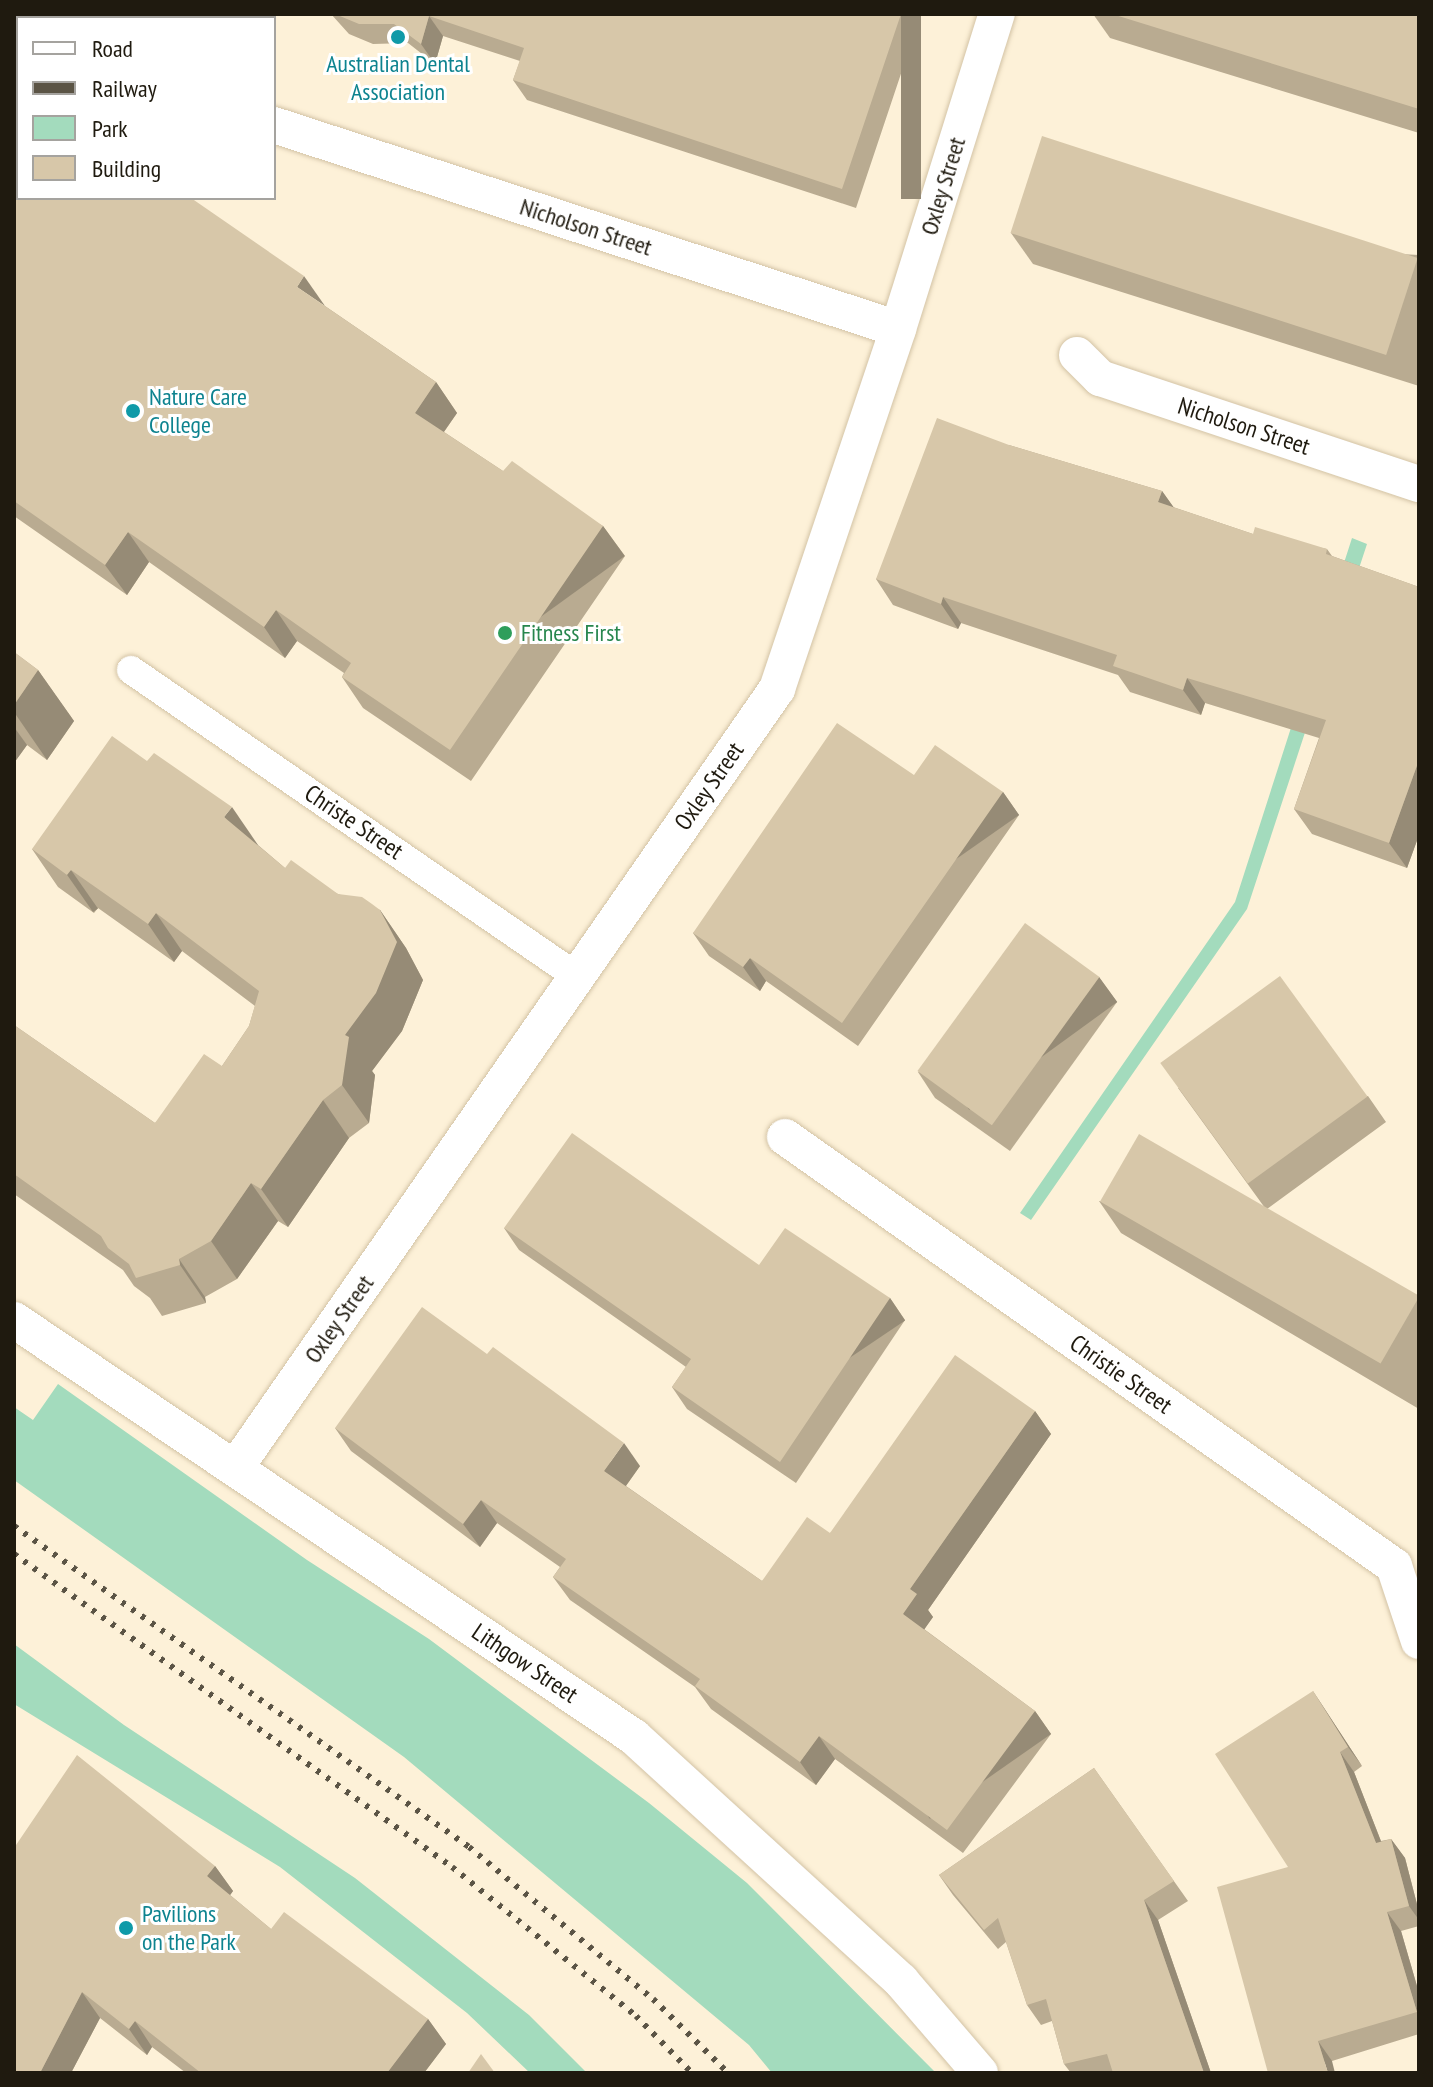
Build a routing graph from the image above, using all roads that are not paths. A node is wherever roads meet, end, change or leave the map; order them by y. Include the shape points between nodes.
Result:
1 (997, 14) edge
2 (276, 126) edge
3 (898, 329) junction
4 (1077, 355) dead end
5 (1419, 484) edge
6 (131, 670) dead end
7 (576, 976) junction
8 (785, 1137) dead end
9 (14, 1320) edge
10 (236, 1467) junction
11 (1419, 1641) edge
12 (980, 2073) edge

1 - 3 street, Oxley Street
2 - 3 street, Nicholson Street
3 - 7 street, Oxley Street via 777,689
4 - 5 street, Nicholson Street via 1100,378
6 - 7 street, Christe Street
7 - 10 street, Oxley Street
8 - 11 street, Christie Street via 1394,1566
9 - 10 street, Lithgow Street
10 - 12 street, Lithgow Street via 634,1737 901,1981

